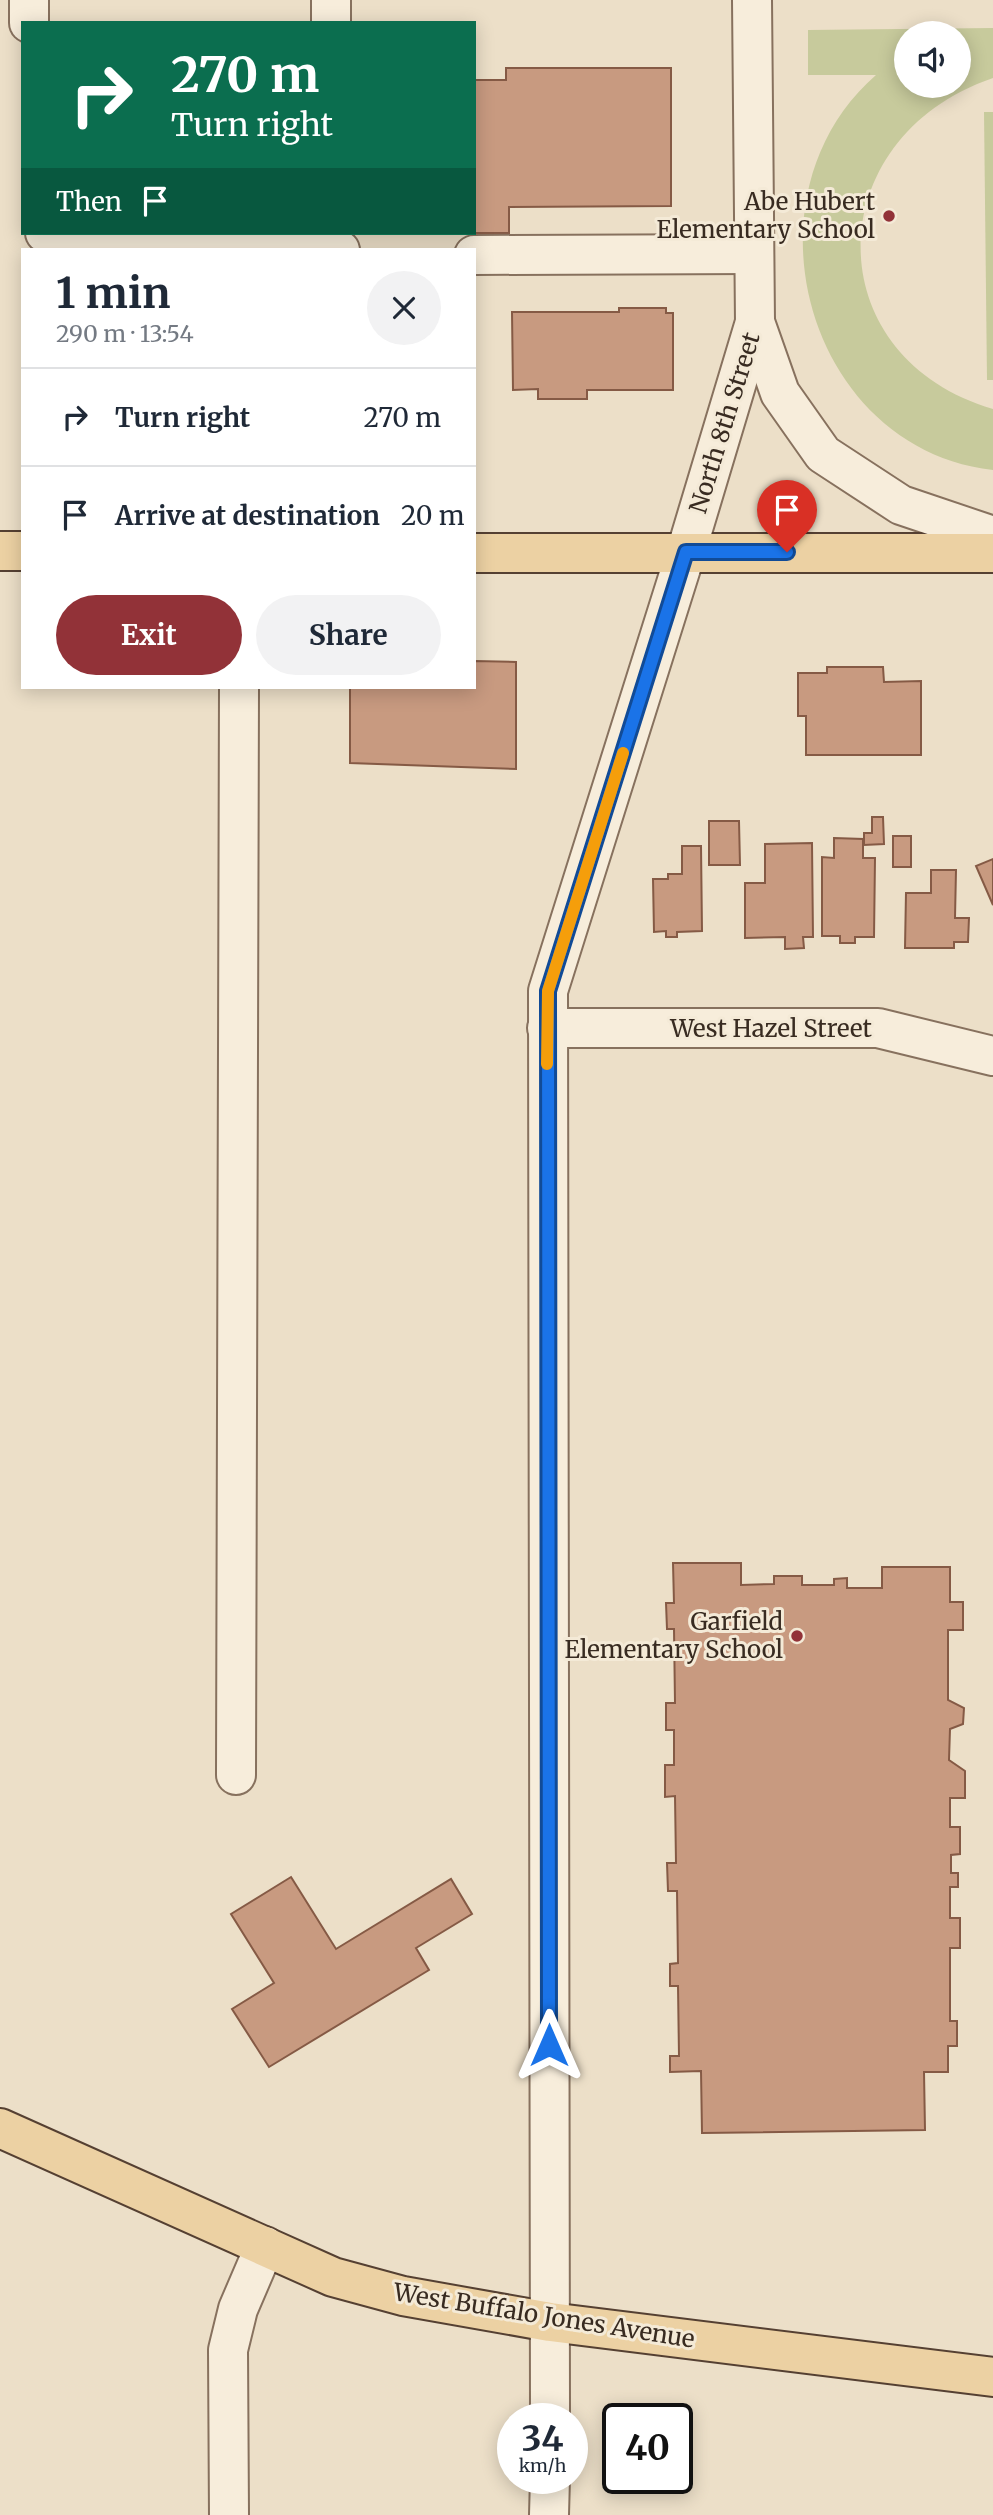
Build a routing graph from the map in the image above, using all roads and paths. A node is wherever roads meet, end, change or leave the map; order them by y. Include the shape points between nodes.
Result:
1 (29, 0) edge
2 (331, 0) edge
3 (752, 0) edge
4 (29, 21) edge
5 (331, 21) edge
6 (50, 235) edge
7 (335, 246) edge
8 (754, 254) junction
9 (476, 255) edge
10 (755, 322) junction
11 (993, 536) edge
12 (0, 551) edge
13 (21, 551) edge
14 (686, 552) junction
15 (476, 553) edge
16 (993, 553) edge
17 (239, 689) edge
18 (547, 1028) junction
19 (993, 1056) edge
20 (236, 1775) dead end
21 (0, 2128) edge
22 (265, 2246) junction
23 (550, 2322) junction
24 (993, 2376) edge
25 (550, 2403) edge
26 (550, 2494) edge
27 (229, 2515) edge
28 (549, 2515) edge

1 - 4 street
2 - 5 street
3 - 8 street, North 8th Street
6 - 7 street via 66,242 304,242
8 - 9 street
8 - 10 street, North 8th Street
10 - 11 street via 780,393 823,454 901,505
10 - 14 street, North 8th Street
12 - 13 main road
14 - 15 main road
14 - 16 main road
14 - 18 street, North 8th Street via 548,991
17 - 20 street
18 - 19 street, West Hazel Street via 878,1028
18 - 23 street, North 8th Street
21 - 22 main road, West Buffalo Jones Avenue
22 - 23 main road, West Buffalo Jones Avenue via 333,2277 403,2296
22 - 27 street via 238,2309 228,2350
23 - 24 main road, West Buffalo Jones Avenue
23 - 25 street, North 8th Street
26 - 28 street

